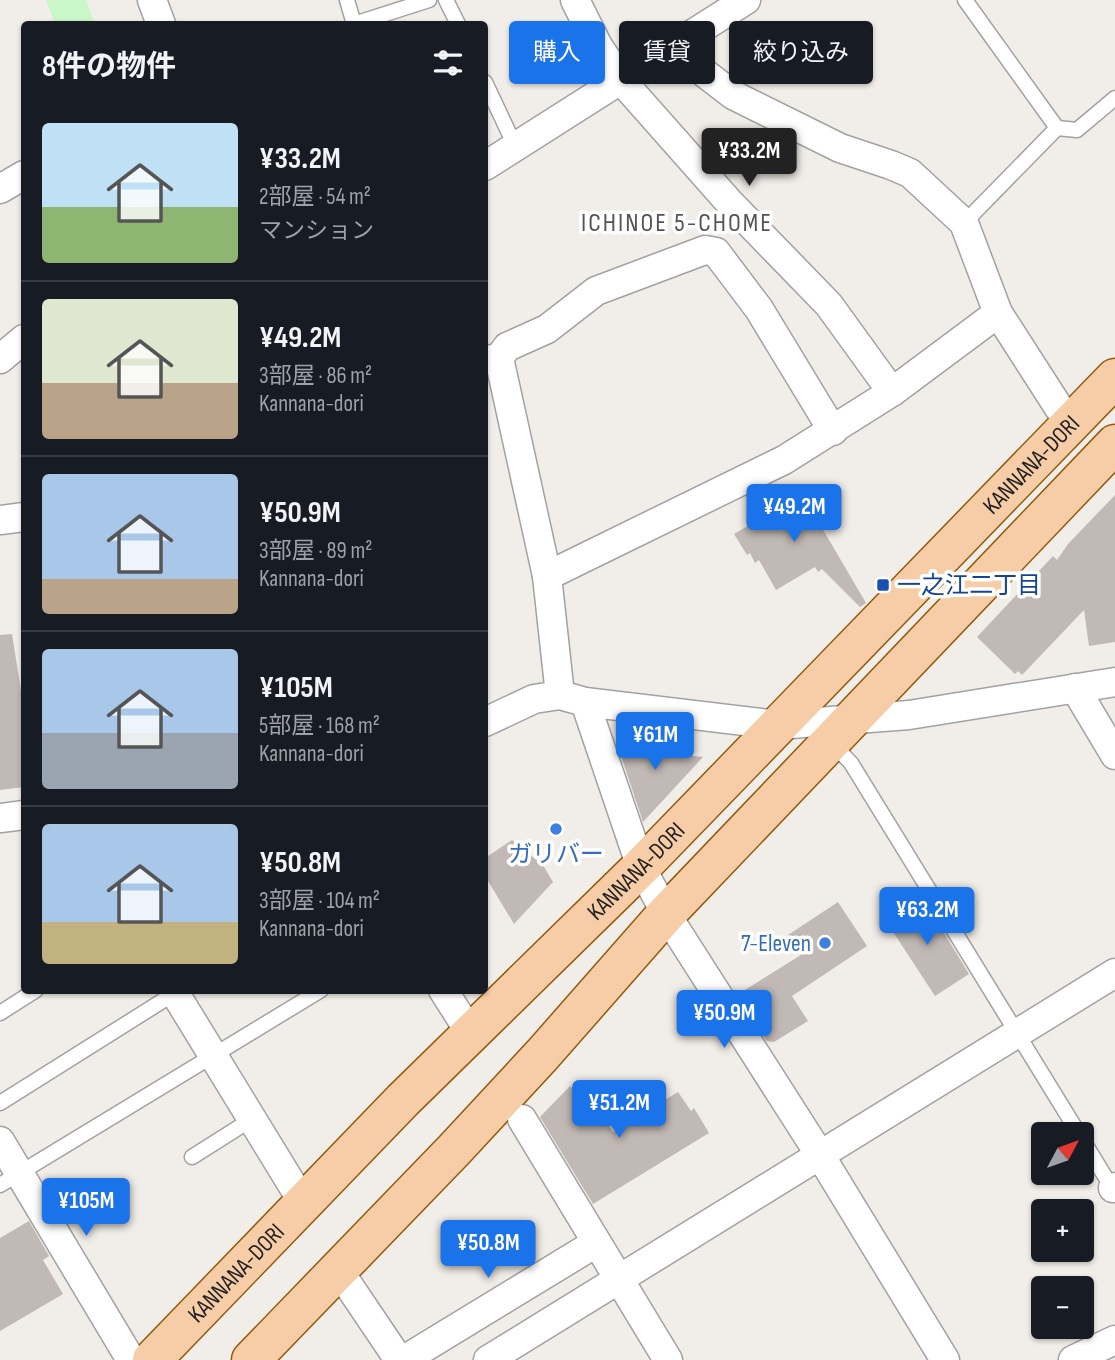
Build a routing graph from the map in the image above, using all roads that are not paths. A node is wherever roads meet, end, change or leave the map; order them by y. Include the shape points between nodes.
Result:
1 (152, 0) edge
2 (347, 0) edge
3 (429, 0) edge
4 (446, 0) edge
5 (575, 0) edge
6 (746, 0) edge
7 (965, 0) edge
8 (160, 21) edge
9 (353, 21) edge
10 (363, 21) edge
11 (456, 21) edge
12 (714, 21) edge
13 (619, 77) edge
14 (619, 81) edge
15 (715, 81) edge
16 (625, 84) edge
17 (488, 88) edge
18 (1115, 98) edge
19 (1057, 128) junction
20 (515, 146) junction
21 (488, 164) edge
22 (21, 177) edge
23 (0, 188) edge
24 (964, 223) junction
25 (998, 313) junction
26 (21, 342) edge
27 (0, 359) edge
28 (492, 359) edge
29 (1115, 378) edge
30 (892, 392) junction
31 (1070, 425) junction
32 (833, 431) junction
33 (1113, 449) edge
34 (21, 517) edge
35 (0, 520) edge
36 (547, 576) junction
37 (1115, 681) edge
38 (1075, 688) junction
39 (572, 699) junction
40 (488, 721) edge
41 (778, 725) junction
42 (841, 732) junction
43 (1115, 755) edge
44 (21, 815) edge
45 (0, 818) edge
46 (641, 867) junction
47 (666, 914) junction
48 (1115, 973) edge
49 (30, 994) edge
50 (171, 994) edge
51 (175, 994) edge
52 (314, 994) edge
53 (446, 994) edge
54 (0, 1013) edge
55 (471, 1034) junction
56 (1017, 1034) junction
57 (213, 1055) junction
58 (0, 1102) edge
59 (252, 1119) junction
60 (522, 1119) dead end
61 (1072, 1122) edge
62 (0, 1141) edge
63 (820, 1155) junction
64 (191, 1157) dead end
65 (1094, 1158) edge
66 (10, 1180) edge
67 (1114, 1189) edge
68 (304, 1204) junction
69 (596, 1243) junction
70 (339, 1271) junction
71 (618, 1280) junction
72 (1115, 1340) edge
73 (131, 1360) edge
74 (152, 1360) edge
75 (251, 1360) edge
76 (399, 1360) edge
77 (404, 1360) edge
78 (488, 1360) edge
79 (668, 1360) edge
80 (945, 1360) edge
81 (1073, 1360) edge

1 - 8 street
2 - 9 lane
3 - 10 lane
4 - 11 lane
5 - 13 street
6 - 12 street
7 - 19 lane
14 - 20 street
15 - 24 street via 733,95 840,148 910,173
16 - 30 street via 829,305
17 - 20 lane
18 - 19 lane via 1077,130
19 - 24 lane
20 - 21 street
22 - 23 street
24 - 25 street
25 - 30 street
25 - 31 street
26 - 27 street
28 - 32 street via 507,347 547,330 596,290 705,250 716,252 759,309
28 - 36 street
29 - 31 main road, KANNANA-DORI
30 - 32 street
31 - 41 main road, KANNANA-DORI
32 - 36 street via 784,460
33 - 42 main road, KANNANA-DORI
34 - 35 street
36 - 39 street
37 - 38 street
38 - 42 street via 909,715
38 - 43 street
39 - 40 street via 534,699
39 - 41 street
39 - 46 street
41 - 42 street
41 - 46 main road, KANNANA-DORI
42 - 47 main road, KANNANA-DORI
42 - 56 lane via 851,763
44 - 45 street
46 - 47 street
46 - 55 main road, KANNANA-DORI
47 - 63 street
47 - 70 main road, KANNANA-DORI via 543,1054
48 - 56 street
49 - 54 lane
50 - 58 lane
51 - 57 street
52 - 57 lane
53 - 55 street
55 - 68 main road, KANNANA-DORI
56 - 61 lane
56 - 63 street
57 - 59 street
57 - 66 lane
59 - 64 lane
59 - 68 street
60 - 69 street
62 - 66 street
63 - 71 street
63 - 80 street
65 - 67 lane
66 - 73 street
68 - 74 main road, KANNANA-DORI
69 - 71 street
69 - 77 street
70 - 75 main road, KANNANA-DORI
70 - 76 street
71 - 78 street
71 - 79 street
72 - 81 street

